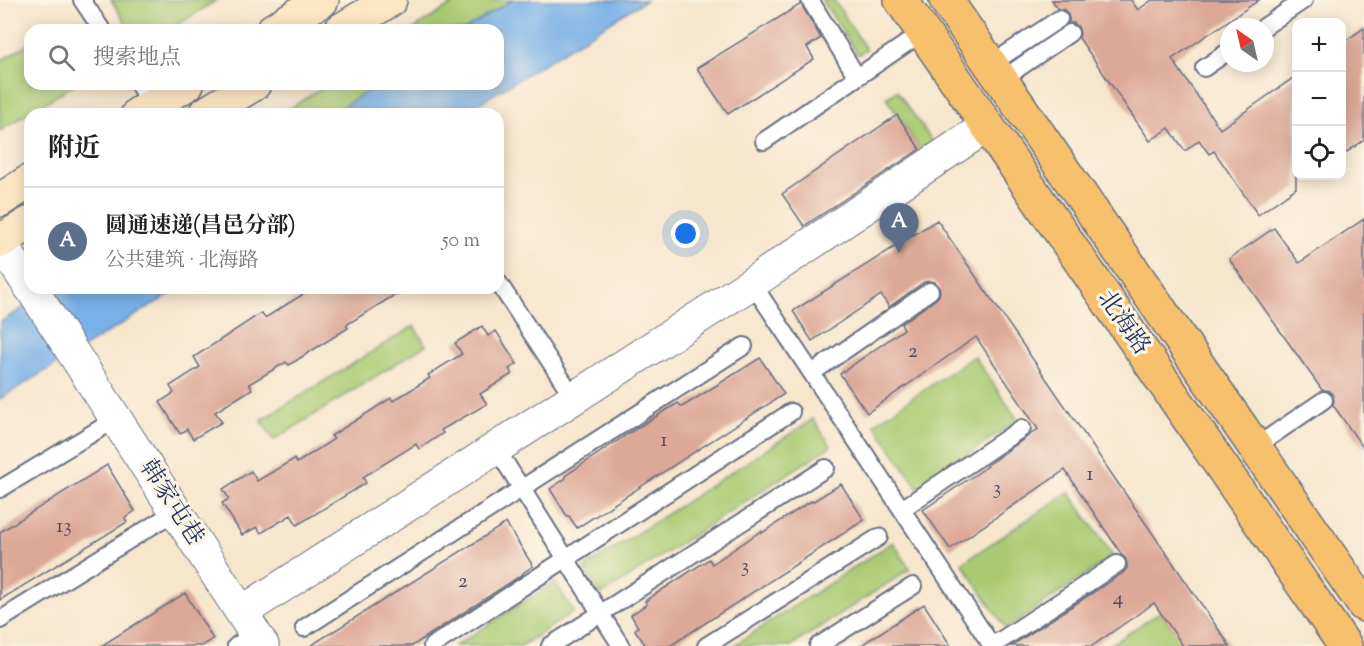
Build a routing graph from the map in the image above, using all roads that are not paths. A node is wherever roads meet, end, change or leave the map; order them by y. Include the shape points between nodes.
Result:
1 (82, 0) edge
2 (322, 0) edge
3 (390, 0) edge
4 (810, 0) edge
5 (901, 0) edge
6 (946, 0) edge
7 (1304, 0) edge
8 (1059, 19) dead end
9 (1274, 20) edge
10 (98, 24) edge
11 (283, 24) edge
12 (351, 24) edge
13 (923, 32) junction
14 (1070, 33) dead end
15 (1220, 57) edge
16 (1204, 68) dead end
17 (996, 72) junction
18 (857, 77) junction
19 (171, 90) edge
20 (244, 90) edge
21 (143, 101) edge
22 (215, 108) edge
23 (987, 126) junction
24 (764, 141) dead end
25 (1062, 168) junction
26 (24, 186) edge
27 (1031, 189) junction
28 (0, 200) edge
29 (24, 226) edge
30 (0, 241) edge
31 (24, 277) edge
32 (752, 283) junction
33 (504, 291) edge
34 (930, 291) dead end
35 (35, 294) edge
36 (744, 346) dead end
37 (812, 373) junction
38 (574, 398) junction
39 (1324, 400) dead end
40 (791, 412) dead end
41 (116, 419) junction
42 (1022, 428) dead end
43 (1255, 447) junction
44 (496, 448) junction
45 (826, 468) dead end
46 (522, 488) junction
47 (0, 489) edge
48 (902, 510) junction
49 (176, 511) junction
50 (879, 537) dead end
51 (566, 559) junction
52 (1117, 564) dead end
53 (913, 586) dead end
54 (1364, 605) edge
55 (601, 613) junction
56 (0, 620) edge
57 (304, 628) dead end
58 (249, 634) edge
59 (432, 646) edge
60 (550, 646) edge
61 (621, 646) edge
62 (706, 646) edge
63 (818, 646) edge
64 (992, 646) edge
65 (1345, 646) edge

1 - 10 lane
2 - 11 main road
3 - 12 main road
4 - 18 lane
5 - 13 main road, 北海路
6 - 17 main road, 北海路
7 - 9 lane
8 - 17 lane
13 - 18 lane
13 - 23 main road, 北海路
14 - 17 lane
15 - 16 lane
17 - 25 main road, 北海路
18 - 24 lane
19 - 21 main road
20 - 22 main road
23 - 27 main road, 北海路
23 - 32 street
25 - 27 main road
25 - 43 main road, 北海路
26 - 28 main road
27 - 65 main road, 北海路
29 - 30 main road
30 - 31 street
32 - 37 lane
32 - 38 street
33 - 38 lane
34 - 37 lane
35 - 41 street, 韩家屯巷
36 - 46 lane
37 - 48 lane
38 - 44 street
39 - 43 lane
40 - 51 lane
41 - 47 lane
41 - 49 street, 韩家屯巷
42 - 48 lane
43 - 54 main road, 北海路
44 - 46 lane
44 - 58 street
45 - 55 lane
46 - 51 lane
46 - 57 lane
48 - 64 lane
49 - 56 lane
49 - 58 street, 韩家屯巷
50 - 62 lane
51 - 55 lane
51 - 59 lane
52 - 64 lane
53 - 63 lane
55 - 60 lane
55 - 61 lane

